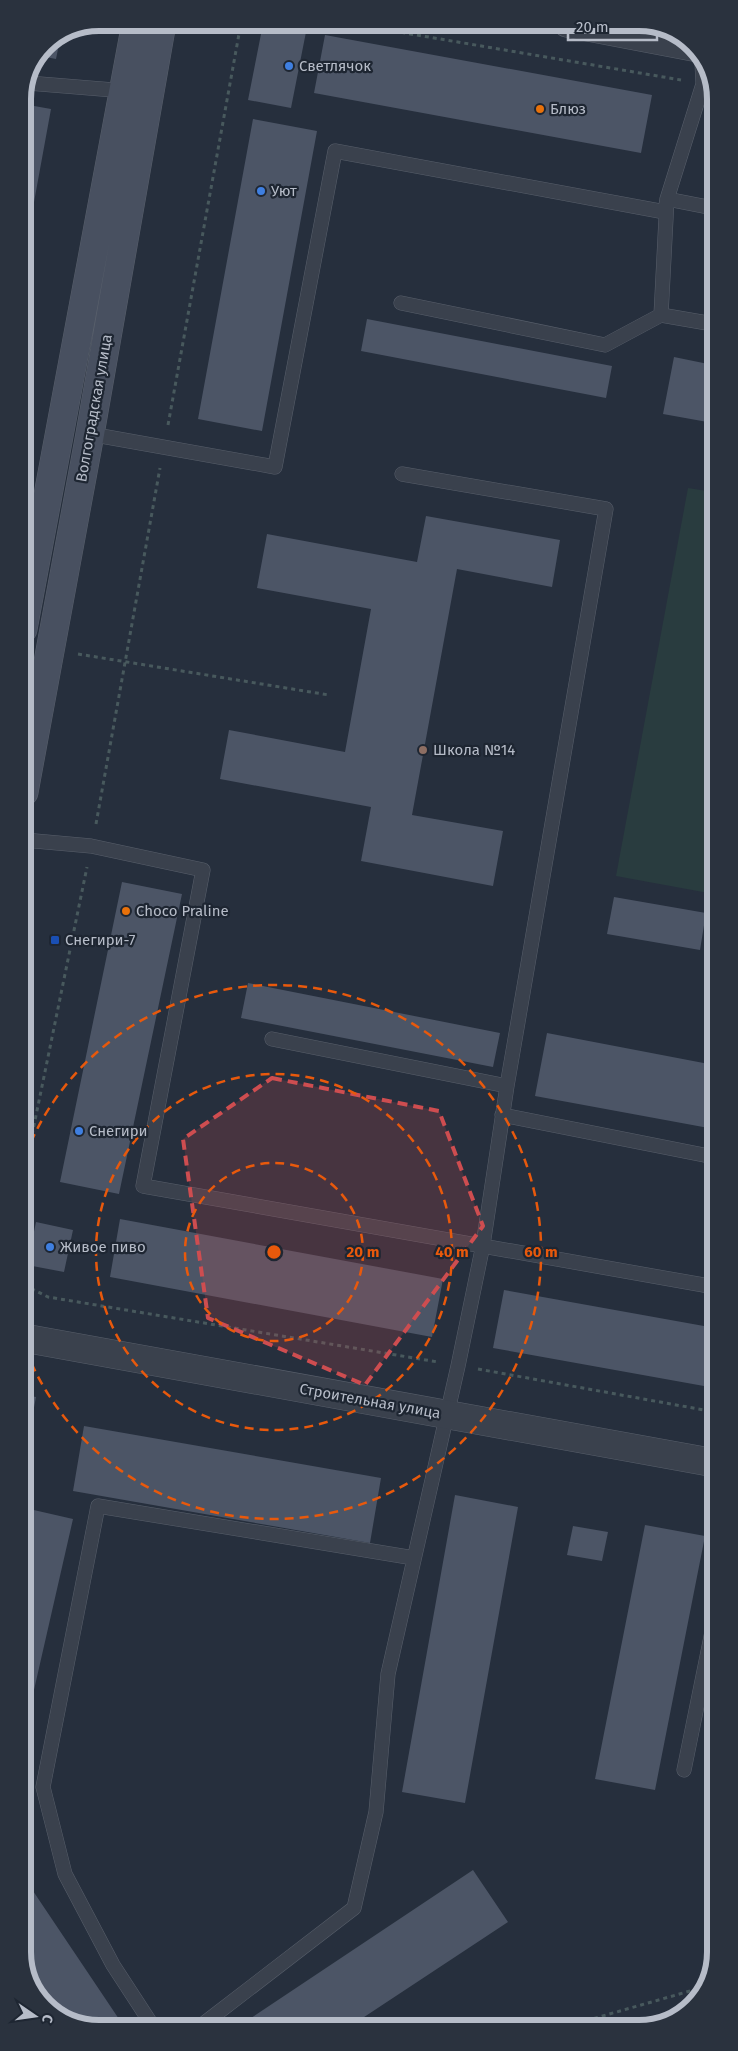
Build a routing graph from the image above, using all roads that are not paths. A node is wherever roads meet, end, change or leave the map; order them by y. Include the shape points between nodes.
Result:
1 (136, 31) edge
2 (159, 31) edge
3 (609, 31) edge
4 (679, 44) edge
5 (703, 77) edge
6 (33, 83) edge
7 (136, 92) junction
8 (667, 199) junction
9 (707, 207) edge
10 (401, 304) dead end
11 (661, 315) junction
12 (707, 323) edge
13 (90, 434) junction
14 (402, 474) dead end
15 (31, 591) edge
16 (31, 754) edge
17 (31, 841) edge
18 (272, 1039) dead end
19 (507, 1086) junction
20 (502, 1115) junction
21 (707, 1156) edge
22 (483, 1245) junction
23 (707, 1286) edge
24 (31, 1339) edge
25 (447, 1415) junction
26 (707, 1462) edge
27 (414, 1558) junction
28 (707, 1657) edge
29 (684, 1770) dead end
30 (149, 2020) edge
31 (208, 2020) edge

1 - 7 main road
2 - 7 main road, Волгоградская улица
3 - 4 street
5 - 8 lane
6 - 7 lane
7 - 13 main road, Волгоградская улица
7 - 15 main road
8 - 9 lane
8 - 11 lane
8 - 13 lane via 665,212 335,152 275,467
10 - 11 lane via 605,345
11 - 12 lane
13 - 16 main road, Волгоградская улица
14 - 19 lane via 606,509
17 - 22 lane via 92,846 203,870 143,1186
18 - 19 lane
19 - 20 lane
20 - 21 lane
20 - 22 lane
22 - 23 lane
22 - 25 lane
24 - 25 street, Строительная улица
25 - 26 street, Строительная улица
25 - 27 lane
27 - 30 lane via 98,1506 42,1787 65,1874 113,1965
27 - 31 lane via 388,1674 376,1812 354,1908
28 - 29 lane

